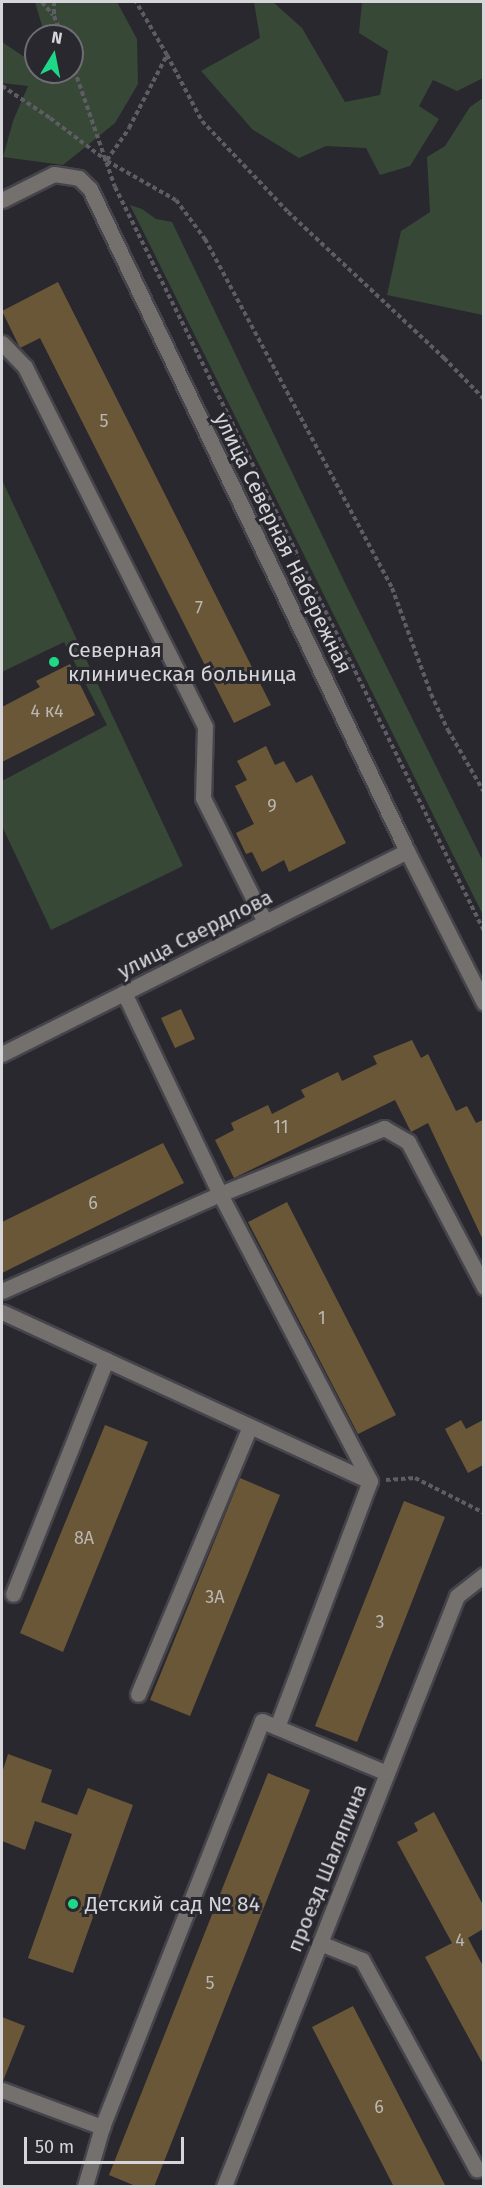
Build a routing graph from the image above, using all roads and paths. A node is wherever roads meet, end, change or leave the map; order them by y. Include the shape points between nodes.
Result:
1 (42, 2) edge
2 (54, 2) edge
3 (136, 2) edge
4 (54, 16) junction
5 (57, 24) edge
6 (166, 55) junction
7 (80, 84) edge
8 (2, 86) edge
9 (107, 161) junction
10 (2, 202) edge
11 (2, 343) edge
12 (483, 399) edge
13 (483, 792) edge
14 (407, 851) junction
15 (265, 922) junction
16 (483, 931) edge
17 (124, 993) junction
18 (483, 1004) edge
19 (2, 1054) edge
20 (220, 1194) junction
21 (483, 1287) edge
22 (2, 1291) edge
23 (2, 1312) edge
24 (106, 1360) junction
25 (250, 1426) junction
26 (370, 1481) junction
27 (483, 1513) edge
28 (483, 1575) edge
29 (13, 1594) dead end
30 (138, 1694) dead end
31 (277, 1727) junction
32 (387, 1773) junction
33 (320, 1943) junction
34 (2, 2090) edge
35 (102, 2127) junction
36 (477, 2170) dead end
37 (85, 2187) edge
38 (224, 2187) edge

1 - 4 path
2 - 4 path
3 - 6 path
4 - 5 path
6 - 9 path via 129,128
6 - 12 path via 202,121 288,212
7 - 9 path
8 - 9 path
9 - 13 path via 176,200 205,239 392,588 431,694
9 - 16 path via 115,187
10 - 14 street, улица Северная Набережная via 54,174 78,178 90,189
11 - 15 street via 25,367 205,727 202,798
14 - 15 street, улица Свердлова
14 - 18 street, улица Северная Набережная
15 - 17 street, улица Свердлова
17 - 19 street, улица Свердлова
17 - 20 street
20 - 21 street via 384,1128 408,1142
20 - 22 street
20 - 26 street
23 - 24 street
24 - 25 street
24 - 29 street
25 - 26 street
25 - 30 street
26 - 27 path via 415,1478
26 - 31 street
28 - 32 street, проезд Шаляпина via 457,1596
31 - 32 street
31 - 35 street via 262,1721
32 - 33 street, проезд Шаляпина
33 - 36 street via 362,1960
33 - 38 street, проезд Шаляпина
34 - 35 street
35 - 37 street

